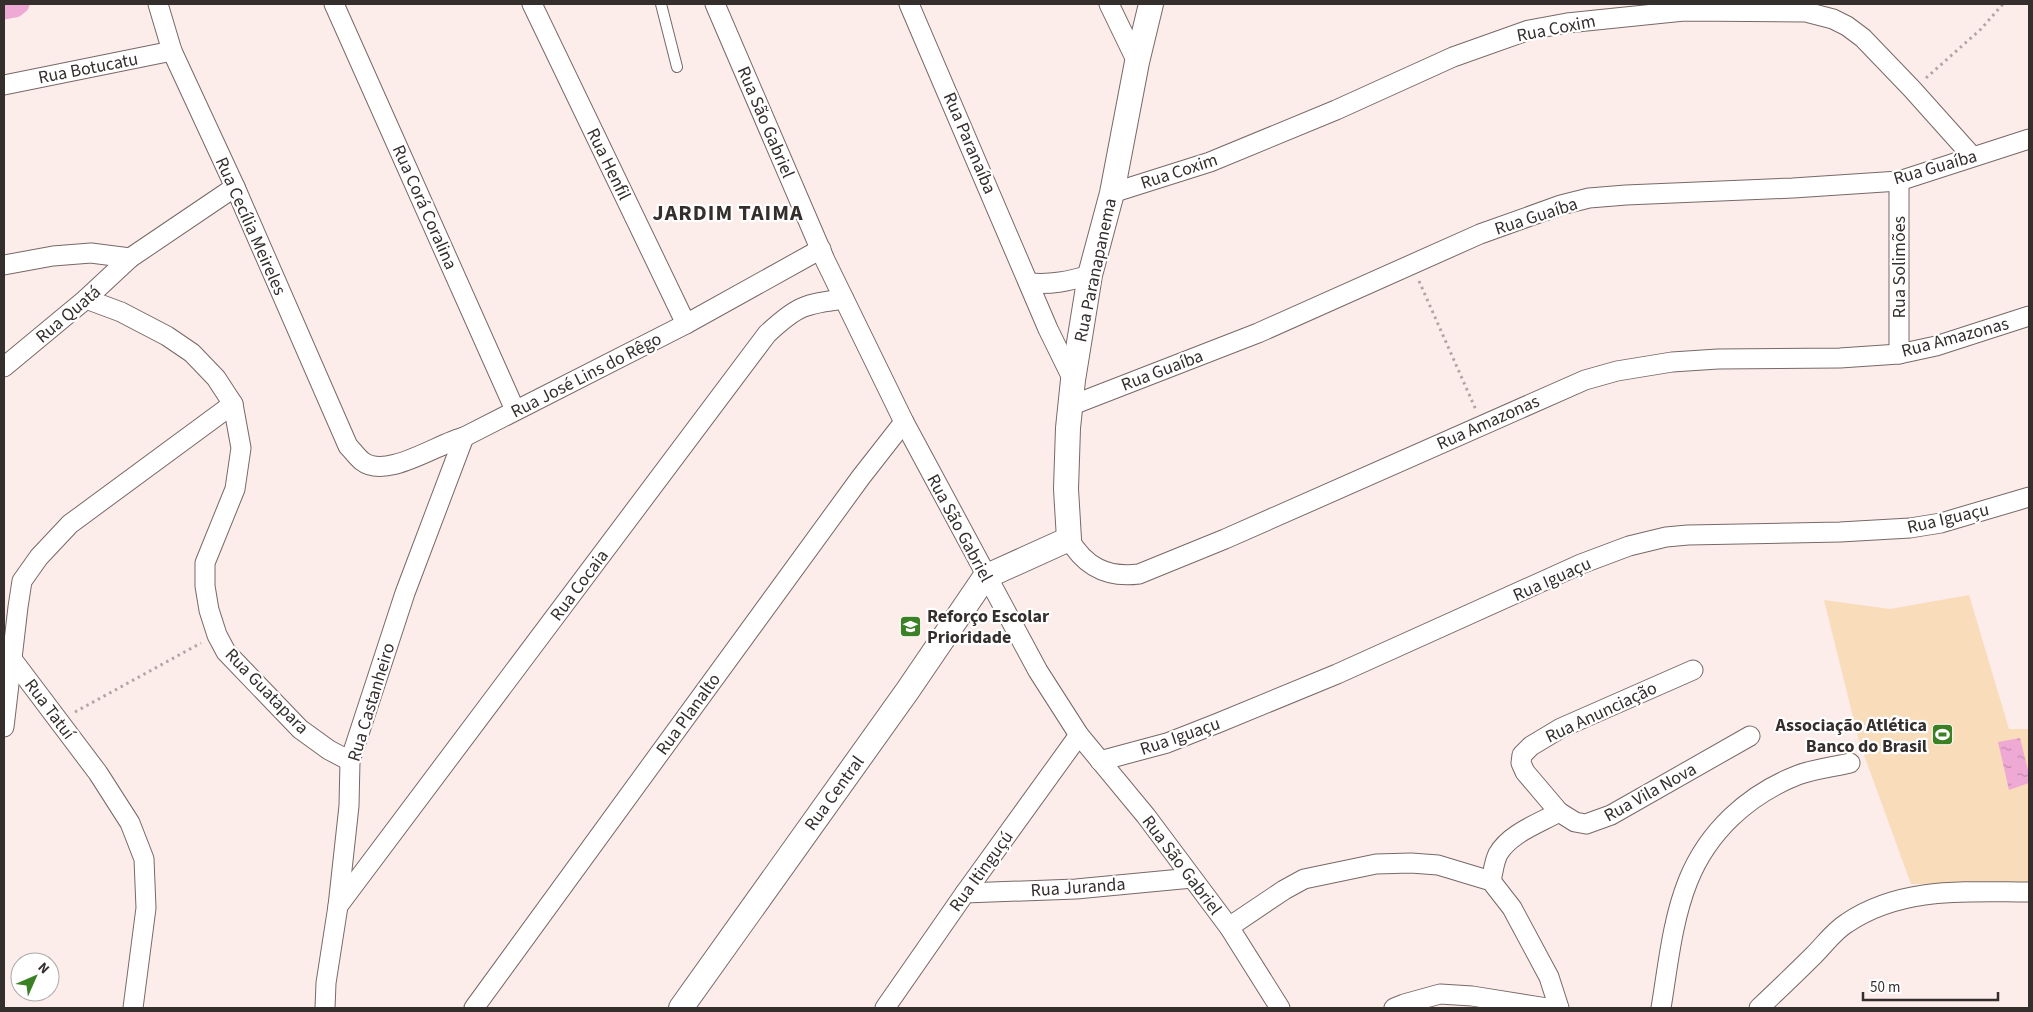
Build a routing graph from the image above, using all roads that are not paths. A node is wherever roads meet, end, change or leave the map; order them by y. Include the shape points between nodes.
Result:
1 (158, 4) edge
2 (334, 4) edge
3 (532, 4) edge
4 (661, 4) edge
5 (715, 4) edge
6 (909, 4) edge
7 (1109, 4) edge
8 (1151, 4) edge
9 (172, 51) junction
10 (1137, 62) junction
11 (677, 67) dead end
12 (4, 85) edge
13 (2029, 138) edge
14 (1972, 156) junction
15 (1898, 181) junction
16 (234, 187) junction
17 (1112, 193) junction
18 (821, 249) junction
19 (130, 258) junction
20 (4, 265) edge
21 (1090, 275) junction
22 (1030, 283) junction
23 (86, 299) junction
24 (844, 299) junction
25 (2029, 316) edge
26 (686, 324) junction
27 (1899, 354) junction
28 (4, 367) edge
29 (1073, 380) junction
30 (233, 404) junction
31 (1070, 406) junction
32 (515, 410) junction
33 (904, 422) junction
34 (464, 437) junction
35 (348, 446) joint
36 (2029, 497) edge
37 (1069, 538) junction
38 (986, 577) junction
39 (12, 659) junction
40 (1693, 670) dead end
41 (4, 727) edge
42 (1079, 735) junction
43 (1750, 736) dead end
44 (350, 761) junction
45 (1100, 761) junction
46 (1850, 763) dead end
47 (1559, 812) junction
48 (1192, 878) junction
49 (1491, 881) junction
50 (2029, 892) edge
51 (965, 893) junction
52 (338, 906) junction
53 (1229, 927) junction
54 (133, 1008) edge
55 (326, 1008) edge
56 (474, 1008) edge
57 (681, 1008) edge
58 (885, 1008) edge
59 (1280, 1008) edge
60 (1394, 1008) edge
61 (1547, 1008) edge
62 (1559, 1008) edge
63 (1661, 1008) edge
64 (1760, 1008) edge

1 - 9 street, Rua Cecília Meireles
2 - 32 street, Rua Corá Coralina
3 - 26 street, Rua Henfil
4 - 11 lane
5 - 18 street, Rua São Gabriel
6 - 22 street, Rua Paranaíba
7 - 10 street
8 - 10 street, Rua Paranapanema
9 - 12 street, Rua Botucatu
9 - 16 street, Rua Cecília Meireles
10 - 17 street, Rua Paranapanema
13 - 14 street, Rua Guaíba
14 - 15 street, Rua Guaíba
14 - 17 street, Rua Coxim via 1863,38 1847,26 1806,12 1684,11 1529,30 1453,57 1210,162
15 - 27 street, Rua Solimões
15 - 31 street, Rua Guaíba via 1589,198 1520,219 1258,333
16 - 19 street, Rua Quatá
16 - 35 street, Rua Cecília Meireles
17 - 21 street, Rua Paranapanema
18 - 24 street, Rua São Gabriel
18 - 26 street, Rua José Lins do Rêgo
19 - 20 street via 82,254
19 - 23 street, Rua Quatá
21 - 22 street via 1056,284
21 - 29 street, Rua Paranapanema
22 - 29 street, Rua Paranaíba
23 - 28 street, Rua Quatá
23 - 30 street, Rua Guatapara via 121,312 192,353 216,378
24 - 33 street, Rua São Gabriel
24 - 52 street, Rua Cocaia via 802,306 768,334
25 - 27 street, Rua Amazonas via 1936,346
26 - 32 street, Rua José Lins do Rêgo
27 - 37 street, Rua Amazonas via 1672,362 1585,380 1140,574 1108,573 1089,564
29 - 31 street, Rua Paranapanema
30 - 39 street via 70,524 39,557 22,581
30 - 44 street, Rua Guatapara via 241,448 235,490 205,563 209,610 226,652 300,729
31 - 37 street, Rua Paranapanema via 1066,489
32 - 34 street, Rua José Lins do Rêgo
33 - 38 street, Rua São Gabriel
33 - 56 street, Rua Planalto
34 - 35 street, Rua José Lins do Rêgo via 450,440 396,465 378,468 363,462
34 - 44 street, Rua Castanheiro via 405,594
36 - 45 street, Rua Iguaçu via 1941,523 1910,528 1688,535 1629,546 1218,723 1167,743
37 - 38 street
38 - 42 street, Rua São Gabriel via 1038,672
38 - 57 street, Rua Central
39 - 41 street
39 - 54 street, Rua Tatuí via 98,773 130,823 144,859 146,908
40 - 47 street, Rua Anunciação via 1561,728 1522,755 1524,772
42 - 45 street, Rua São Gabriel
42 - 51 street, Rua Itinguçú
43 - 47 street, Rua Vila Nova via 1596,822 1575,822
44 - 52 street, Rua Castanheiro via 349,806
45 - 48 street, Rua São Gabriel
46 - 63 street via 1799,775 1771,788 1752,799 1724,823 1705,848 1688,881 1677,918
47 - 49 street via 1507,844 1498,854
48 - 51 street, Rua Juranda via 1076,889
48 - 53 street, Rua São Gabriel
49 - 53 street via 1438,865 1376,864 1304,879
49 - 62 street via 1512,908 1549,977
50 - 64 street via 1913,895 1876,908 1848,922 1833,934
51 - 58 street, Rua Itinguçú
52 - 55 street, Rua Castanheiro via 326,983
53 - 59 street, Rua São Gabriel
60 - 61 street via 1440,994

